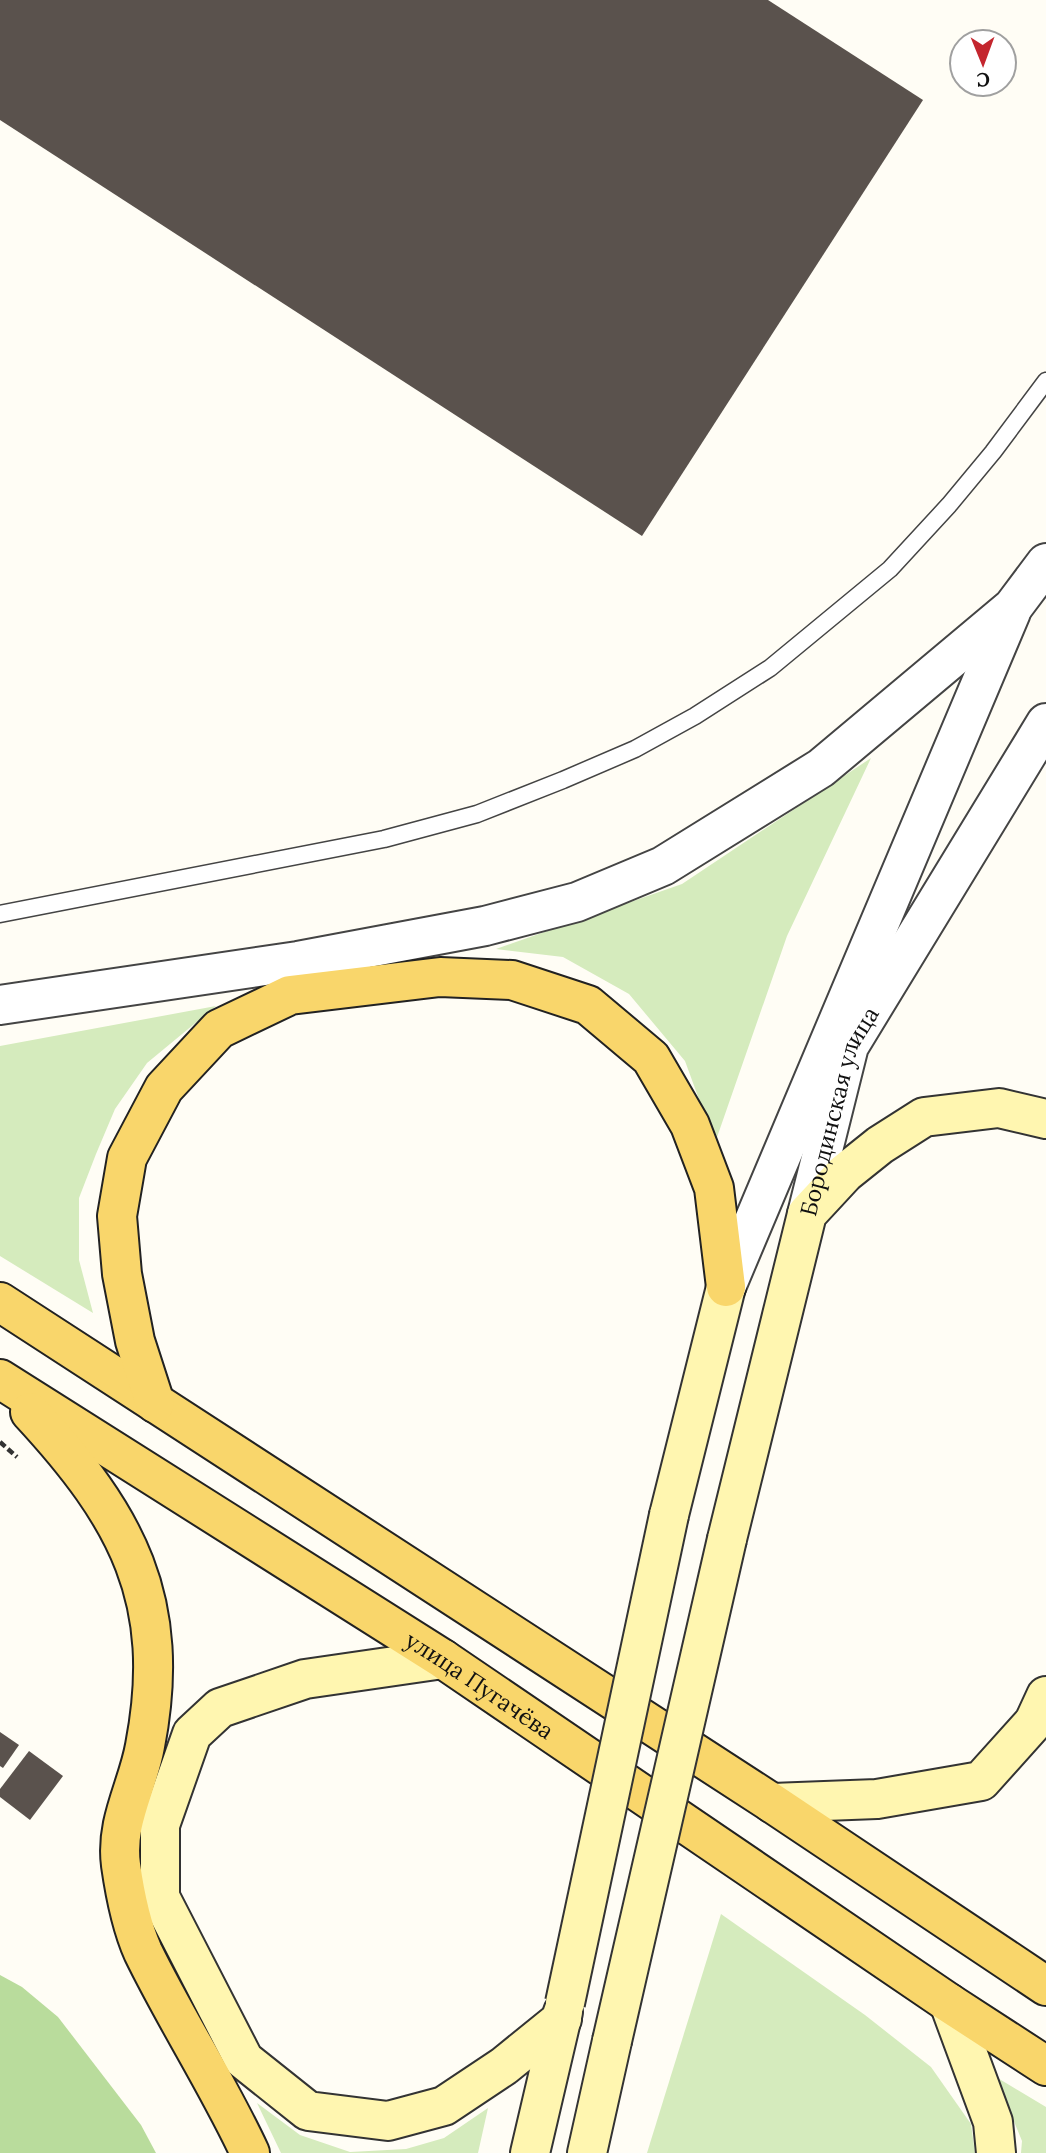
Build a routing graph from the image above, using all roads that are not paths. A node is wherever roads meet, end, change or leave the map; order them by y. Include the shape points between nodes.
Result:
1 (1046, 381) edge
2 (1046, 563) edge
3 (1013, 607) junction
4 (1046, 723) edge
5 (0, 914) edge
6 (0, 1005) edge
7 (1046, 1119) edge
8 (807, 1214) junction
9 (726, 1287) junction
10 (0, 1302) edge
11 (0, 1379) edge
12 (155, 1403) junction
13 (443, 1659) junction
14 (1046, 1696) edge
15 (772, 1803) junction
16 (1046, 1986) edge
17 (949, 2003) junction
18 (563, 2011) junction
19 (1046, 2066) edge
20 (250, 2153) edge
21 (530, 2153) edge
22 (587, 2153) edge
23 (996, 2153) edge

1 - 5 lane via 993,452 890,569 770,668 635,749 477,814 384,839
2 - 3 street
3 - 6 street via 821,768 663,866 577,902 485,926 298,961
3 - 9 street
4 - 8 street, Бородинская улица via 849,1046
7 - 8 main road via 999,1108 924,1117 845,1173
8 - 22 main road, Бородинская улица, bridge via 727,1539
9 - 12 main road via 714,1188 690,1125 651,1059 588,1005 512,980 440,977 290,995 219,1029 164,1088 127,1158 117,1216 122,1274 135,1341
9 - 18 main road, bridge via 669,1515
10 - 12 main road
11 - 13 main road, улица Пугачёва
11 - 20 main road via 104,1502 139,1573 149,1610 153,1706 142,1761 125,1809 120,1861 142,1950
12 - 15 main road
13 - 17 main road, улица Пугачёва
13 - 18 main road via 305,1679 220,1708 192,1734 160,1825 160,1897 244,2060 308,2111 388,2121 444,2106 504,2066
14 - 15 main road via 1034,1722 981,1781 877,1798
15 - 16 main road
17 - 19 main road, улица Пугачёва
17 - 23 main road via 993,2122
18 - 21 main road

